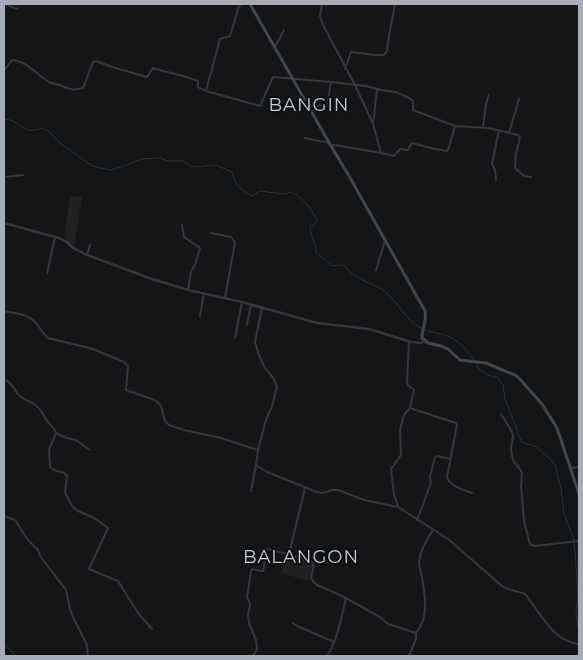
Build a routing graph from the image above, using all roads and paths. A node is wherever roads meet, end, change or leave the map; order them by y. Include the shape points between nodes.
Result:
1 (7, 4) edge
2 (242, 4) edge
3 (250, 4) edge
4 (322, 4) edge
5 (395, 4) edge
6 (18, 8) dead end
7 (284, 30) dead end
8 (275, 48) junction
9 (346, 69) junction
10 (4, 70) edge
11 (293, 79) junction
12 (331, 82) junction
13 (354, 85) junction
14 (378, 88) junction
15 (206, 91) junction
16 (489, 94) dead end
17 (519, 99) dead end
18 (308, 105) junction
19 (373, 124) junction
20 (455, 126) junction
21 (483, 127) junction
22 (499, 130) junction
23 (509, 133) junction
24 (305, 138) dead end
25 (330, 145) junction
26 (381, 152) junction
27 (23, 176) dead end
28 (4, 177) edge
29 (531, 177) dead end
30 (496, 180) dead end
31 (4, 223) edge
32 (182, 225) dead end
33 (211, 232) dead end
34 (55, 237) junction
35 (386, 241) junction
36 (90, 245) dead end
37 (87, 255) junction
38 (376, 270) dead end
39 (47, 274) dead end
40 (188, 290) junction
41 (204, 293) junction
42 (225, 298) junction
43 (242, 302) junction
44 (251, 304) junction
45 (262, 308) junction
46 (4, 311) edge
47 (200, 316) dead end
48 (247, 324) dead end
49 (235, 338) dead end
50 (424, 341) junction
51 (409, 342) junction
52 (4, 378) edge
53 (410, 408) junction
54 (501, 414) dead end
55 (56, 433) junction
56 (90, 450) dead end
57 (258, 450) junction
58 (450, 459) junction
59 (256, 465) junction
60 (579, 467) edge
61 (570, 468) junction
62 (306, 488) junction
63 (252, 492) dead end
64 (472, 493) dead end
65 (579, 494) edge
66 (398, 506) junction
67 (4, 516) edge
68 (418, 520) junction
69 (433, 530) junction
70 (579, 541) edge
71 (289, 554) junction
72 (346, 598) junction
73 (292, 623) dead end
74 (152, 628) dead end
75 (416, 633) junction
76 (334, 642) junction
77 (579, 644) edge
78 (88, 656) edge
79 (254, 656) edge
80 (327, 656) edge
81 (409, 656) edge

1 - 6 street
2 - 15 street via 230,36 220,39
3 - 8 main road
4 - 9 street via 320,16 323,25
5 - 9 street via 385,54 351,52
7 - 8 street
8 - 11 main road
9 - 13 street
10 - 15 street via 12,60 16,60 50,83 75,90 83,88 91,65 96,61 147,77 153,68 184,75 198,81 198,87
11 - 12 street
11 - 15 street via 273,77 260,106
11 - 18 main road
12 - 13 street
12 - 18 street via 327,106
13 - 14 street
13 - 19 street
14 - 19 street
14 - 20 street via 409,98 413,101 413,110
16 - 21 street
17 - 23 street
18 - 25 main road
19 - 26 street
20 - 21 street
20 - 26 street via 447,151 412,143 408,150 400,150 394,156
21 - 22 street
22 - 23 street
22 - 30 street via 492,164
23 - 29 street via 520,138 515,168 524,176
24 - 25 street
25 - 26 street
25 - 35 main road
27 - 28 street
31 - 34 street
32 - 40 street via 184,237 200,248
33 - 42 street via 231,237 234,242
34 - 37 street
34 - 39 street
35 - 38 street
35 - 50 main road via 425,311
36 - 37 street
37 - 40 street
40 - 41 street
41 - 42 street
41 - 47 street
42 - 43 street
43 - 44 street
43 - 49 street
44 - 45 street
44 - 48 street
45 - 51 street via 317,323 369,329
45 - 57 street via 255,342 277,387
46 - 57 street via 33,320 48,338 93,349 124,362 128,366 126,390 155,400 169,425
50 - 51 street
50 - 61 main road via 448,349 460,360 486,363 517,376 542,404 557,428
51 - 53 street via 407,382 414,390
52 - 55 street via 15,388 17,395 37,406
53 - 58 street via 456,423
53 - 66 street via 400,429 401,455 391,469
54 - 70 street via 512,432 512,456 522,473 524,521 530,544
55 - 56 street via 76,440
55 - 74 street via 48,450 50,466 67,476 65,493 69,502 74,509 108,528 89,569 118,581 138,613
57 - 59 street
58 - 64 street via 448,481
58 - 68 street via 435,457 431,483
59 - 62 street
59 - 63 street
60 - 61 street
61 - 65 main road
62 - 66 street via 322,493 338,490 364,500
62 - 71 street
66 - 68 street
67 - 78 street via 14,520 66,590 74,619 87,645
68 - 69 street
69 - 75 street via 421,552 425,611 421,628
69 - 77 street via 506,589 525,594 551,630 567,642
71 - 72 street via 308,559 314,567 313,581
71 - 79 street via 265,549 263,571 251,571 248,615 256,640
72 - 75 street via 388,624
72 - 76 street
73 - 76 street
75 - 81 street
76 - 80 street

